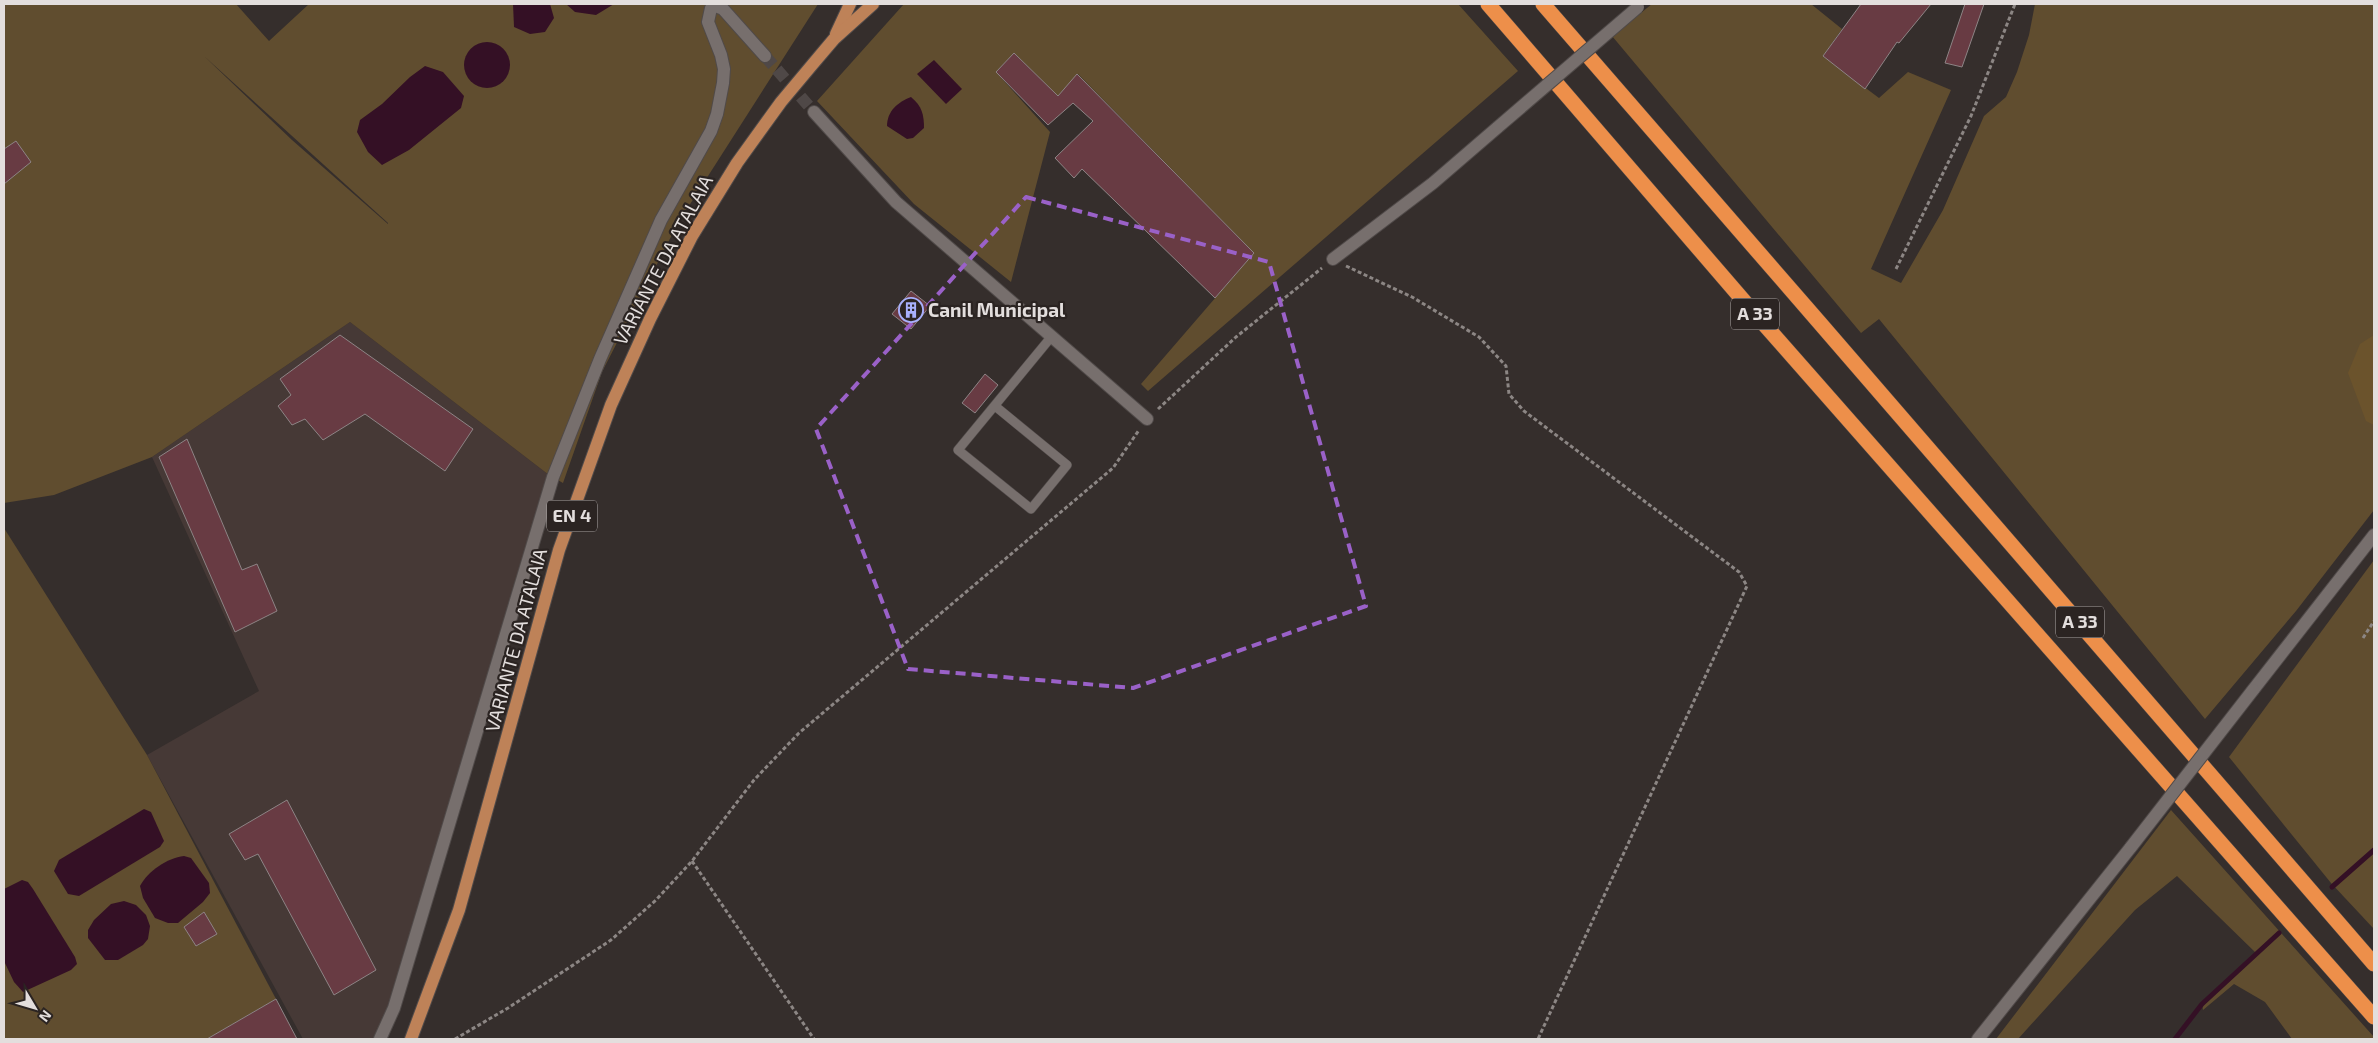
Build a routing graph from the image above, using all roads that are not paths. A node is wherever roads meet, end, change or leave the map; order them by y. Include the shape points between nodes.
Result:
1 (850, 4) edge
2 (873, 4) edge
3 (1488, 4) edge
4 (1544, 4) edge
5 (1548, 4) edge
6 (1640, 5) edge
7 (1563, 27) junction
8 (834, 39) junction
9 (765, 56) tunnel mouth
10 (814, 112) tunnel mouth
11 (1333, 259) road end
12 (1052, 336) junction
13 (995, 406) junction
14 (1147, 419) road end
15 (2374, 535) edge
16 (2374, 964) edge
17 (2374, 1017) edge
18 (380, 1039) edge
19 (411, 1039) edge
20 (1978, 1039) edge

1 - 8 main road, VARIANTE DA ATALAIA / EN 4
2 - 8 main road, VARIANTE DA ATALAIA / EN 4
3 - 17 highway, A 33 via 1755,314
4 - 7 highway, A 33
5 - 7 highway
6 - 11 street, bridge via 1498,128
7 - 16 highway, A 33
8 - 19 main road, VARIANTE DA ATALAIA / EN 4 via 781,102 737,163 692,236 611,405 560,550 459,910
9 - 18 street via 723,9 711,8 708,22 724,69 717,114 711,131 661,220 553,477 394,1008
10 - 12 street via 896,202
12 - 13 lane
12 - 14 street
13 - 13 lane via 958,450 1031,509 1067,465
15 - 20 street, bridge

